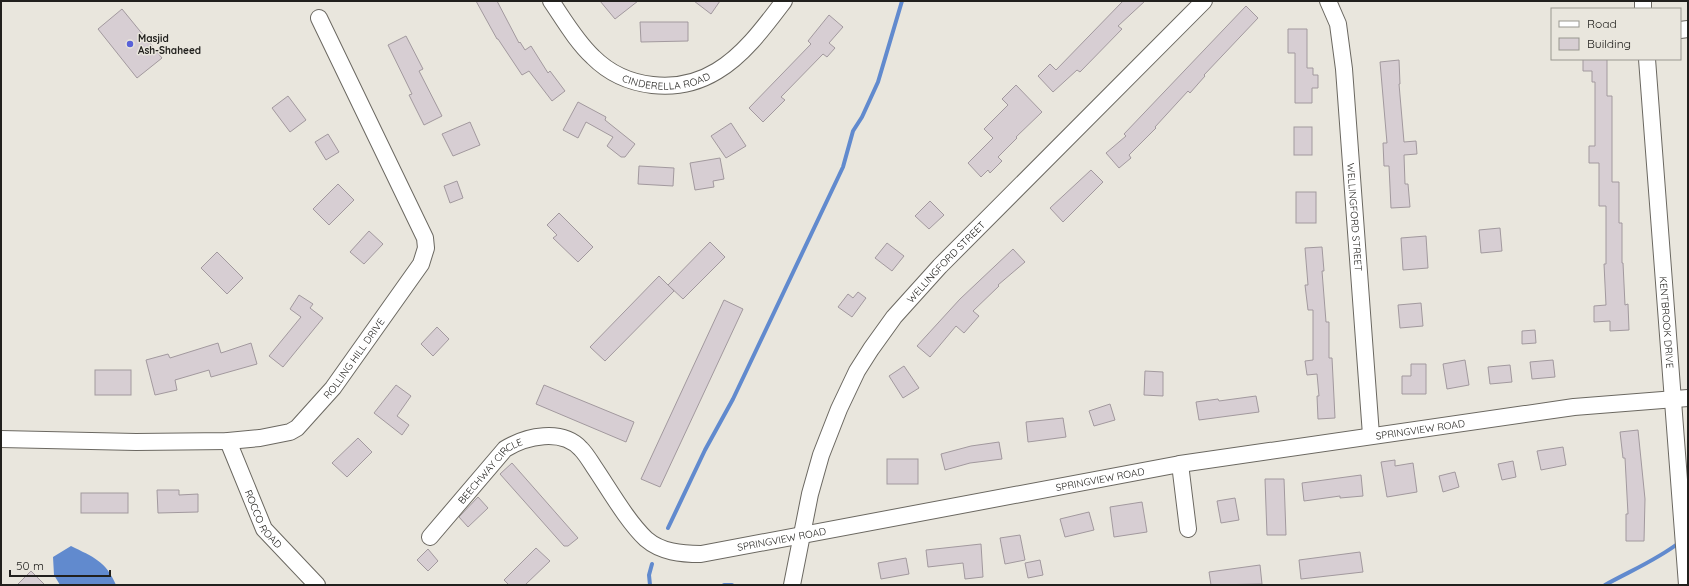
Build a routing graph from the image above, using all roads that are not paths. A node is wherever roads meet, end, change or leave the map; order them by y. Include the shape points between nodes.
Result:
1 (551, 1) edge
2 (784, 1) edge
3 (1204, 1) edge
4 (1328, 1) edge
5 (319, 18) dead end
6 (1647, 60) edge
7 (1680, 399) edge
8 (1371, 435) junction
9 (1, 439) edge
10 (566, 439) joint
11 (228, 441) junction
12 (1180, 464) junction
13 (1188, 529) dead end
14 (802, 535) junction
15 (430, 537) dead end
16 (317, 585) edge
17 (792, 585) edge
18 (1687, 585) edge

1 - 2 street, CINDERELLA ROAD via 587,51 610,71 642,84 673,86 708,76 730,61 768,22
3 - 14 street, WELLINGFORD STREET via 940,266 894,317 867,354 839,409 821,455
4 - 8 street, WELLINGFORD STREET via 1338,24 1344,69
5 - 11 street, ROLLING HILL DRIVE via 425,238 426,248 422,264 336,383 297,428 283,434
6 - 7 street, KENTBROOK DRIVE
7 - 8 street, SPRINGVIEW ROAD via 1574,407
7 - 18 street, KENTBROOK DRIVE via 1682,528
8 - 12 street, SPRINGVIEW ROAD
9 - 11 street, ROLLING HILL DRIVE
10 - 14 street, SPRINGVIEW ROAD via 581,449 646,539 660,547 685,554 701,554
10 - 15 street, BEECHWAY CIRCLE via 540,436 505,449
11 - 16 street, ROCCO ROAD via 264,529
12 - 13 street
12 - 14 street, SPRINGVIEW ROAD
14 - 17 street, WELLINGFORD STREET

